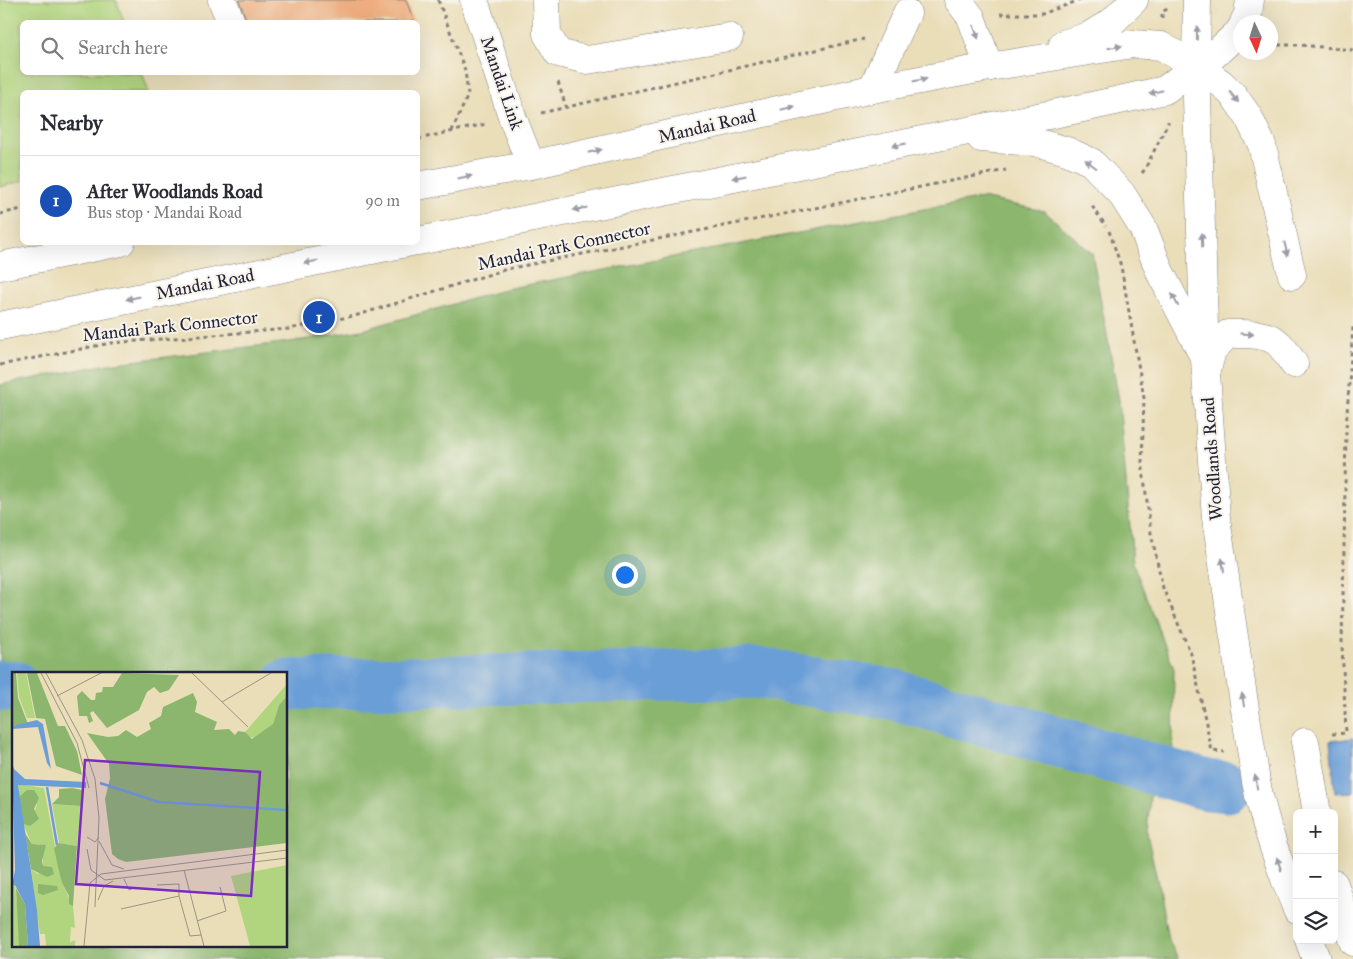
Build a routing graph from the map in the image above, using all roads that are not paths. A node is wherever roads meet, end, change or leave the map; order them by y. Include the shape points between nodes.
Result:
1 (222, 0) edge
2 (474, 0) edge
3 (546, 0) edge
4 (1134, 0) edge
5 (1148, 0) edge
6 (1197, 0) edge
7 (1250, 0) edge
8 (965, 9) edge
9 (1248, 15) edge
10 (230, 20) edge
11 (1112, 22) junction
12 (902, 23) road end
13 (729, 37) dead end
14 (1233, 37) edge
15 (993, 66) junction
16 (1196, 66) junction
17 (872, 89) junction
18 (946, 135) junction
19 (531, 165) junction
20 (420, 186) edge
21 (420, 241) edge
22 (106, 245) edge
23 (396, 245) edge
24 (0, 266) edge
25 (1292, 276) dead end
26 (6, 321) edge
27 (1294, 364) dead end
28 (1206, 366) junction
29 (1305, 742) dead end
30 (1316, 809) edge
31 (1338, 896) edge
32 (1293, 900) edge
33 (1353, 942) edge
34 (1310, 944) edge
35 (1316, 959) edge

1 - 10 main road
2 - 19 main road, Mandai Link
3 - 13 main road via 548,34 558,53 587,60
4 - 11 main road
5 - 11 main road
16 -> 6 main road, Woodlands Road
7 - 9 main road
8 -> 15 main road
11 - 15 main road via 1088,36
12 - 17 main road
14 - 16 main road
15 -> 16 main road via 1133,44 1161,46
17 -> 15 main road, Mandai Road
16 -> 18 main road via 1165,90
16 -> 25 main road via 1234,96 1262,145
28 -> 16 main road, Woodlands Road
19 -> 17 main road, Mandai Road
18 -> 21 main road
28 -> 18 main road via 1160,272 1143,228 1121,193 1091,162 1067,150 1035,142
20 -> 19 main road, Mandai Road
22 - 24 main road
23 -> 26 main road, Mandai Road
28 -> 27 main road via 1212,350 1228,334 1263,335 1278,342
32 -> 28 main road, Woodlands Road via 1263,815 1256,782 1241,750 1216,518
29 - 30 main road
31 - 33 main road
34 - 35 main road

